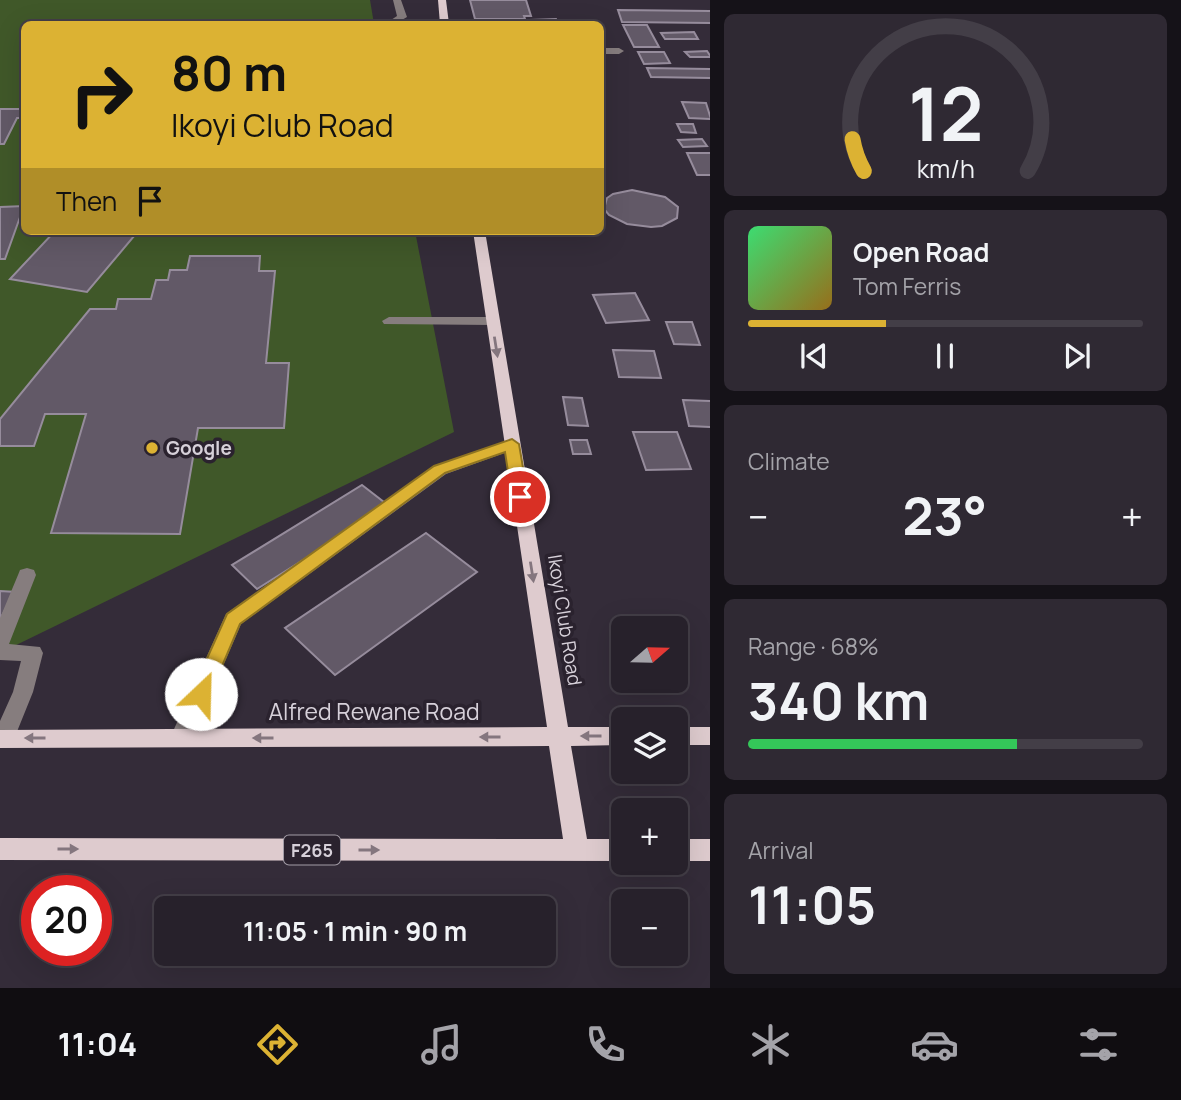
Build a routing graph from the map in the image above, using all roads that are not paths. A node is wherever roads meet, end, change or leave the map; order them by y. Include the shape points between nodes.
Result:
1 (397, 0) edge
2 (442, 0) edge
3 (395, 21) edge
4 (445, 21) edge
5 (604, 51) edge
6 (619, 51) dead end
7 (480, 235) edge
8 (389, 321) dead end
9 (492, 321) junction
10 (512, 444) junction
11 (27, 575) dead end
12 (0, 642) edge
13 (0, 652) edge
14 (611, 736) edge
15 (688, 736) edge
16 (710, 736) edge
17 (559, 737) junction
18 (181, 738) junction
19 (2, 739) edge
20 (0, 849) edge
21 (577, 850) junction
22 (611, 850) edge
23 (688, 850) edge
24 (710, 850) edge

1 - 3 street via 402,17
2 - 4 main road
5 - 6 street
7 - 9 main road, Ikoyi Club Road
8 - 9 street
9 -> 10 main road, Ikoyi Club Road
10 -> 17 main road, Ikoyi Club Road
10 - 18 street via 440,470 233,619
11 - 12 street
13 - 19 street via 33,653 23,692
14 -> 17 main road, Alfred Rewane Road
15 - 16 main road
17 -> 18 main road, Alfred Rewane Road
17 - 21 main road, Ikoyi Club Road
18 -> 19 main road, Alfred Rewane Road
20 -> 21 main road, F265
21 - 22 main road, F265
23 - 24 main road

